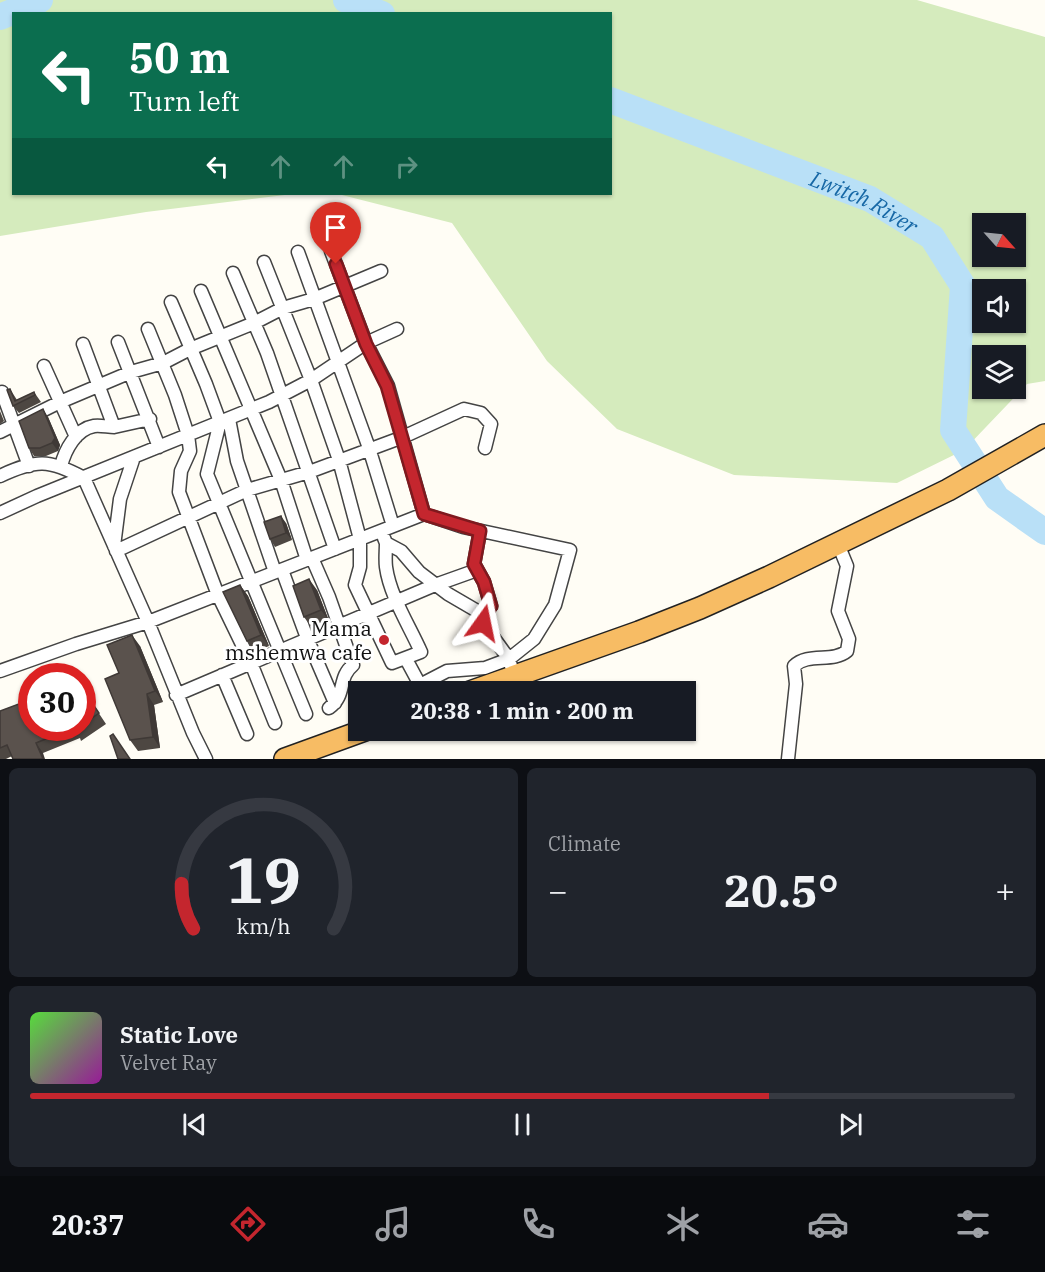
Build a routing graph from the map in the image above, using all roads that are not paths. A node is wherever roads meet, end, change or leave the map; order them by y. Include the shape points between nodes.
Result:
1 (331, 251) dead end
2 (298, 252) dead end
3 (264, 262) dead end
4 (381, 271) dead end
5 (233, 273) dead end
6 (344, 285) junction
7 (201, 291) dead end
8 (314, 299) junction
9 (171, 302) dead end
10 (283, 308) junction
11 (255, 323) junction
12 (397, 328) dead end
13 (148, 329) dead end
14 (220, 336) junction
15 (118, 342) dead end
16 (83, 344) dead end
17 (366, 344) junction
18 (190, 349) junction
19 (337, 362) junction
20 (163, 363) junction
21 (44, 366) dead end
22 (131, 372) junction
23 (310, 380) junction
24 (100, 386) junction
25 (2, 392) dead end
26 (281, 396) junction
27 (60, 402) junction
28 (252, 410) junction
29 (150, 419) junction
30 (224, 420) junction
31 (15, 426) junction
32 (114, 427) junction
33 (0, 432) edge
34 (188, 435) junction
35 (1045, 435) edge
36 (76, 436) junction
37 (403, 436) junction
38 (159, 447) junction
39 (369, 448) junction
40 (485, 448) dead end
41 (134, 457) junction
42 (339, 460) junction
43 (29, 466) junction
44 (61, 466) junction
45 (309, 472) junction
46 (0, 476) edge
47 (84, 478) junction
48 (281, 480) junction
49 (247, 490) junction
50 (219, 504) junction
51 (0, 513) edge
52 (424, 514) junction
53 (189, 518) junction
54 (393, 526) junction
55 (480, 531) junction
56 (383, 537) junction
57 (360, 539) junction
58 (838, 544) junction
59 (115, 549) junction
60 (335, 549) junction
61 (309, 559) junction
62 (477, 570) junction
63 (278, 571) junction
64 (250, 582) junction
65 (435, 585) junction
66 (218, 595) junction
67 (398, 601) junction
68 (368, 614) junction
69 (484, 615) junction
70 (148, 622) junction
71 (340, 627) junction
72 (307, 639) junction
73 (280, 650) junction
74 (406, 659) junction
75 (251, 663) junction
76 (511, 667) junction
77 (0, 671) edge
78 (222, 675) junction
79 (488, 681) edge
80 (176, 695) junction
81 (306, 714) dead end
82 (275, 723) dead end
83 (247, 734) dead end
84 (348, 736) edge
85 (206, 759) edge
86 (285, 759) edge
87 (788, 759) edge

1 - 6 street
2 - 8 street
3 - 10 street
4 - 6 street
5 - 11 street
6 - 8 street
6 - 17 street
7 - 14 street
8 - 10 street
8 - 19 street
9 - 18 street
10 - 11 street
10 - 23 street
11 - 14 street
11 - 26 street
12 - 17 street
13 - 20 street
14 - 18 street
14 - 28 street
15 - 22 street
16 - 24 street
17 - 19 street
17 - 37 street via 387,386
18 - 20 street
18 - 30 street
19 - 23 street
19 - 39 street
20 - 22 street
20 - 34 street
21 - 27 street
22 - 24 street
22 - 29 street
23 - 26 street
23 - 42 street
24 - 27 street
24 - 32 street
25 - 31 street
26 - 28 street
26 - 45 street
27 - 31 street
27 - 36 street
28 - 30 street
28 - 48 street
29 - 32 street
29 - 38 street
30 - 34 street
30 - 49 street
30 - 50 street via 207,474
31 - 33 street
31 - 43 street
32 - 36 street via 92,426
34 - 38 street
34 - 53 street via 190,451 181,471 179,492
35 - 58 highway via 948,490
36 - 44 street
37 - 39 street
37 - 40 street via 464,409 482,413 491,424
37 - 52 street
38 - 41 street
39 - 42 street
39 - 54 street
41 - 47 street
41 - 59 street via 120,499
42 - 45 street
42 - 57 street
43 - 44 street
43 - 46 street
44 - 47 street
45 - 48 street
45 - 60 street
47 - 51 street
47 - 59 street
48 - 49 street
48 - 61 street
49 - 50 street
49 - 63 street
50 - 53 street
50 - 64 street
52 - 54 street
52 - 55 street
53 - 59 street
53 - 66 street
54 - 56 street
55 - 62 street via 474,564
55 - 76 street via 570,550 555,605
56 - 57 street
56 - 65 street
56 - 67 street via 386,567
57 - 60 street
57 - 68 street via 360,567 355,585
58 - 76 highway via 700,608
58 - 87 street via 847,566 838,611 849,639 847,651 841,656 800,660 794,666 796,684
59 - 70 street
60 - 61 street
61 - 63 street
61 - 71 street
62 - 65 street
62 - 69 street via 491,606
63 - 64 street
63 - 72 street
64 - 66 street
64 - 73 street
65 - 67 street
65 - 69 street
66 - 70 street
66 - 75 street
67 - 68 street
67 - 74 street via 421,651
68 - 71 street
68 - 74 street via 392,663
69 - 76 street via 483,623
70 - 77 street
70 - 80 street
71 - 72 street
71 - 72 street via 353,666 347,670 339,701 332,706
72 - 73 street
73 - 75 street
73 - 81 street
74 - 76 street via 420,684 447,671
75 - 78 street
75 - 82 street
76 - 79 highway
78 - 80 street
78 - 83 street
80 - 85 street
84 - 86 highway

